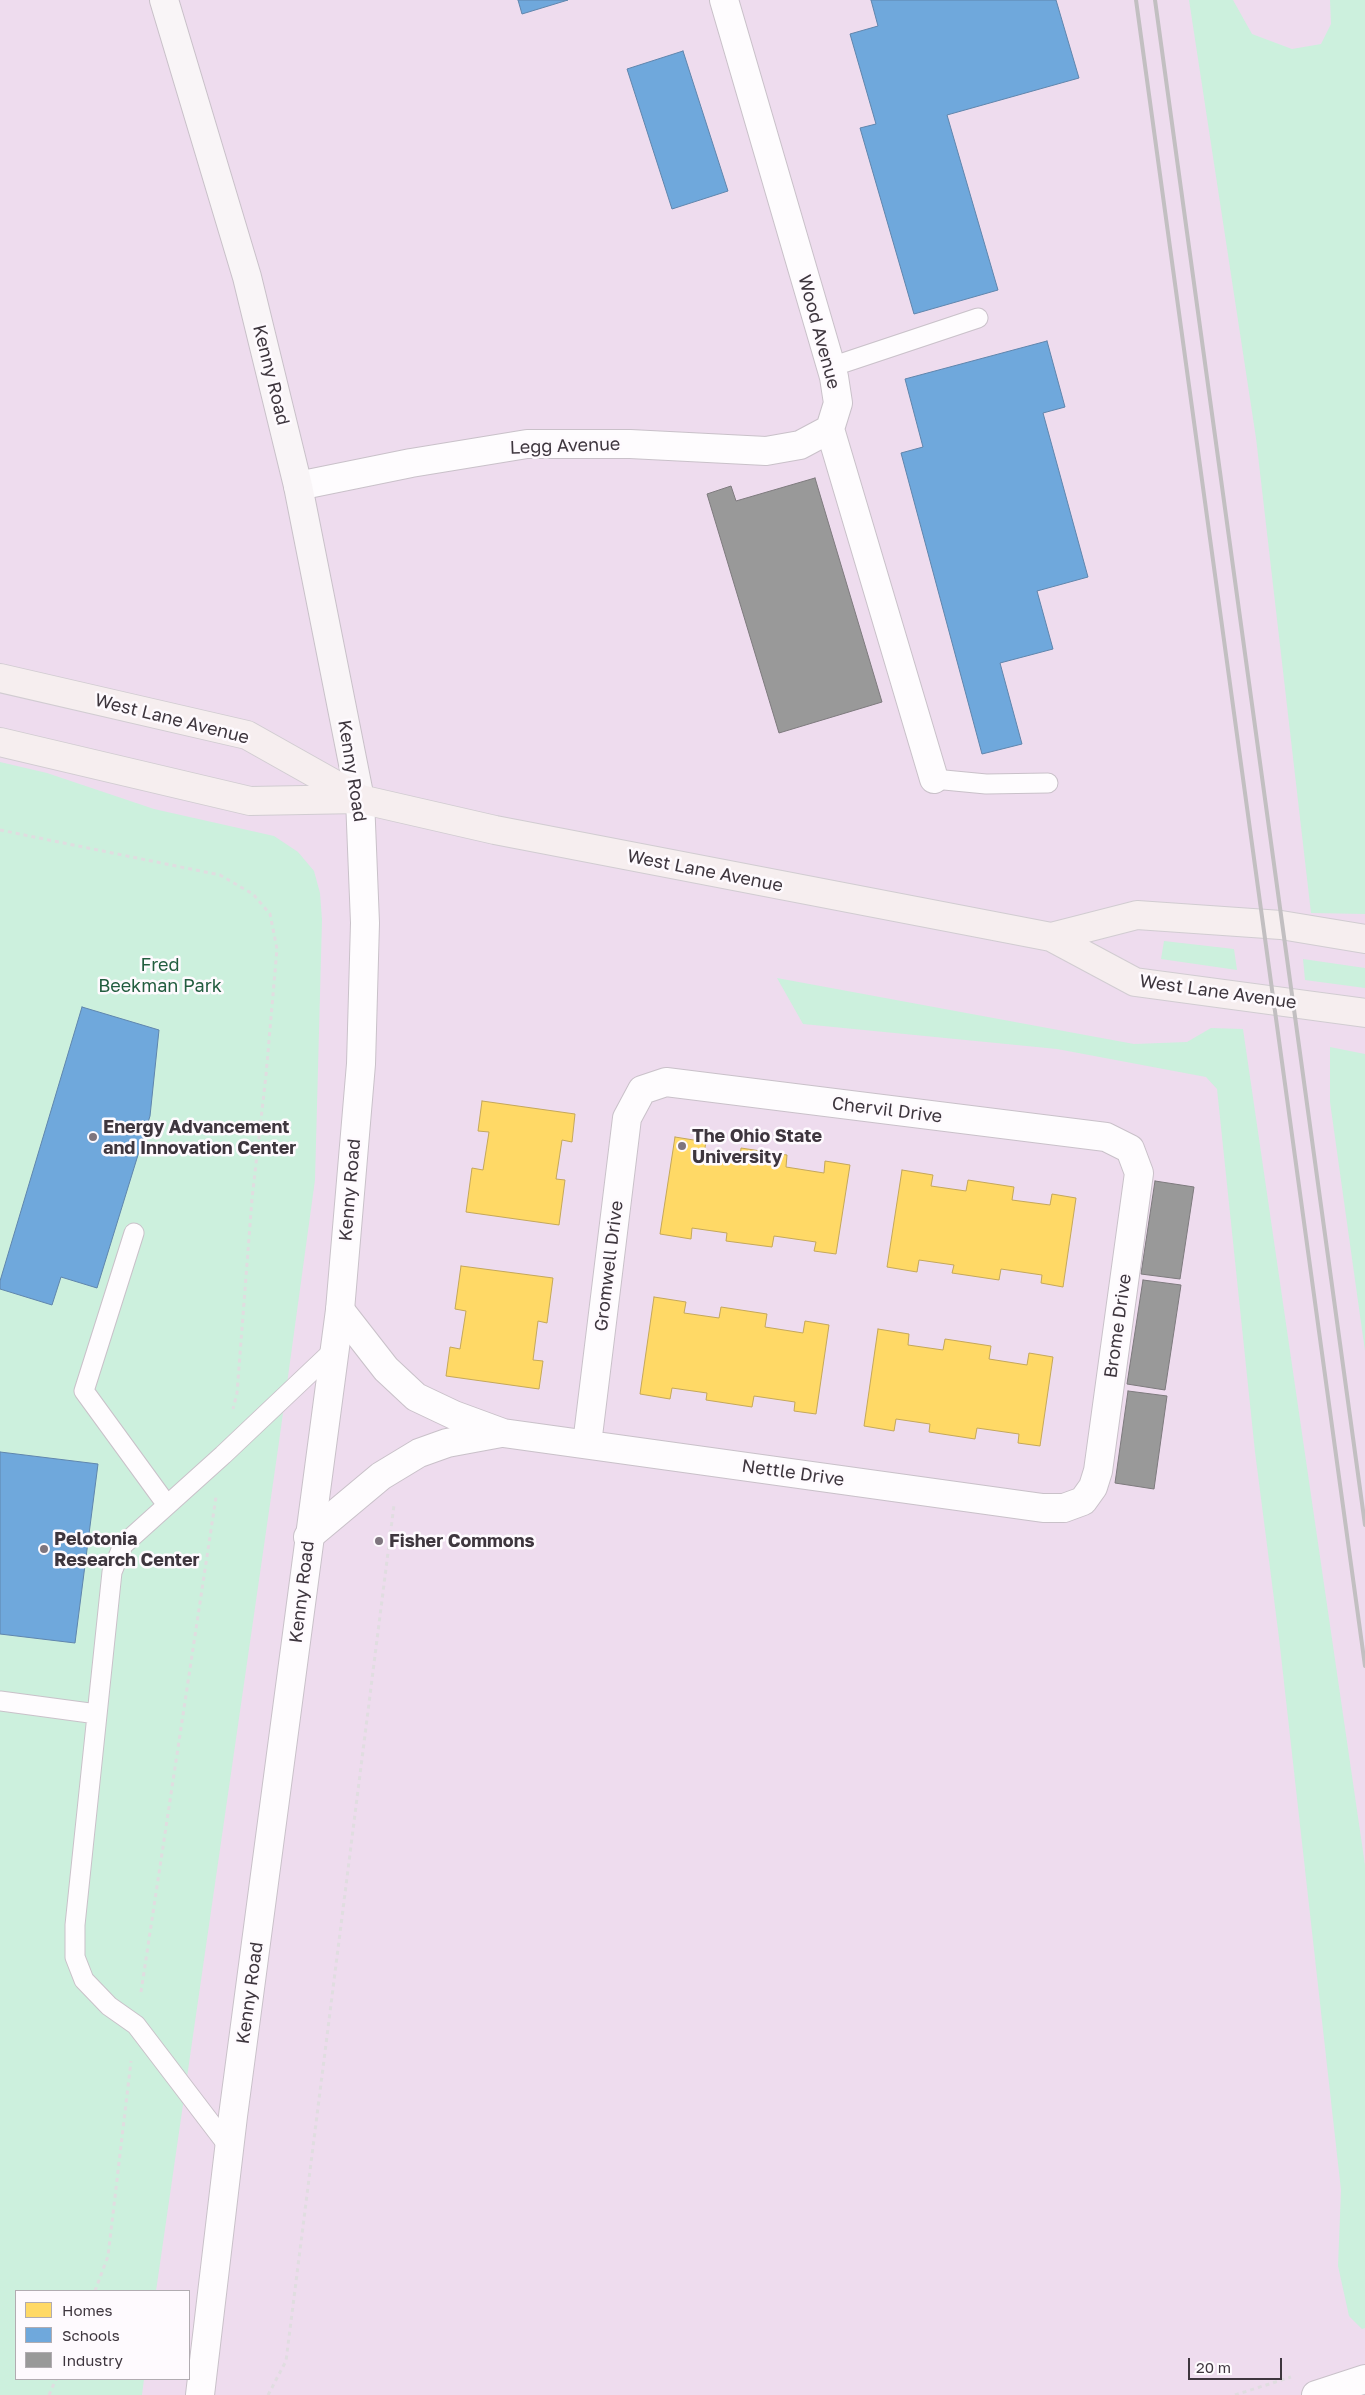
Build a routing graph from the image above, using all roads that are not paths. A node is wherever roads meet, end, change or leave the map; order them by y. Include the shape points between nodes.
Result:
1 (164, 0) edge
2 (724, 0) edge
3 (978, 318) dead end
4 (831, 366) junction
5 (830, 428) junction
6 (298, 486) junction
7 (0, 678) edge
8 (0, 742) edge
9 (934, 779) joint
10 (1048, 784) dead end
11 (360, 799) junction
12 (1051, 937) junction
13 (1365, 939) edge
14 (1365, 1013) edge
15 (642, 1090) joint
16 (1130, 1149) joint
17 (134, 1233) dead end
18 (340, 1310) junction
19 (336, 1348) junction
20 (503, 1433) junction
21 (587, 1444) junction
22 (1083, 1501) joint
23 (167, 1505) junction
24 (308, 1537) junction
25 (0, 1701) edge
26 (97, 1714) junction
27 (229, 2147) junction
28 (1365, 2379) edge
29 (200, 2395) edge
30 (1316, 2395) edge

1 - 6 main road, Kenny Road via 247,277
2 - 4 street, Wood Avenue
3 - 4 lane
4 - 5 street, Wood Avenue via 838,403
5 - 6 street, Legg Avenue via 800,445 766,451 630,444 527,444
5 - 9 street
6 - 11 main road, Kenny Road
7 - 11 main road, West Lane Avenue via 247,735
8 - 11 main road, West Lane Avenue via 250,801
9 - 10 lane via 986,784
11 - 12 main road, West Lane Avenue via 495,830
11 - 18 street, Kenny Road via 365,923 361,1064
12 - 13 main road, West Lane Avenue via 1137,915 1281,926
12 - 14 main road, West Lane Avenue via 1135,982
15 - 16 street, Chervil Drive via 666,1082 1106,1137
15 - 21 street, Gromwell Drive via 627,1118
16 - 22 street, Brome Drive via 1139,1173 1138,1182 1098,1470 1093,1487
17 - 23 lane via 84,1391
18 - 19 street, Kenny Road
18 - 20 street, Nettle Drive via 386,1369 416,1397
19 - 23 lane
19 - 24 street, Kenny Road
20 - 21 street, Nettle Drive
20 - 24 street, Nettle Drive via 447,1443 419,1453 381,1476
21 - 22 street, Nettle Drive via 1043,1508 1064,1508
23 - 26 lane via 123,1545 112,1572
24 - 27 street, Kenny Road via 280,1773
25 - 26 lane
26 - 27 lane via 75,1957 84,1980 109,2006 136,2025
27 - 29 street, Kenny Road
28 - 30 street

